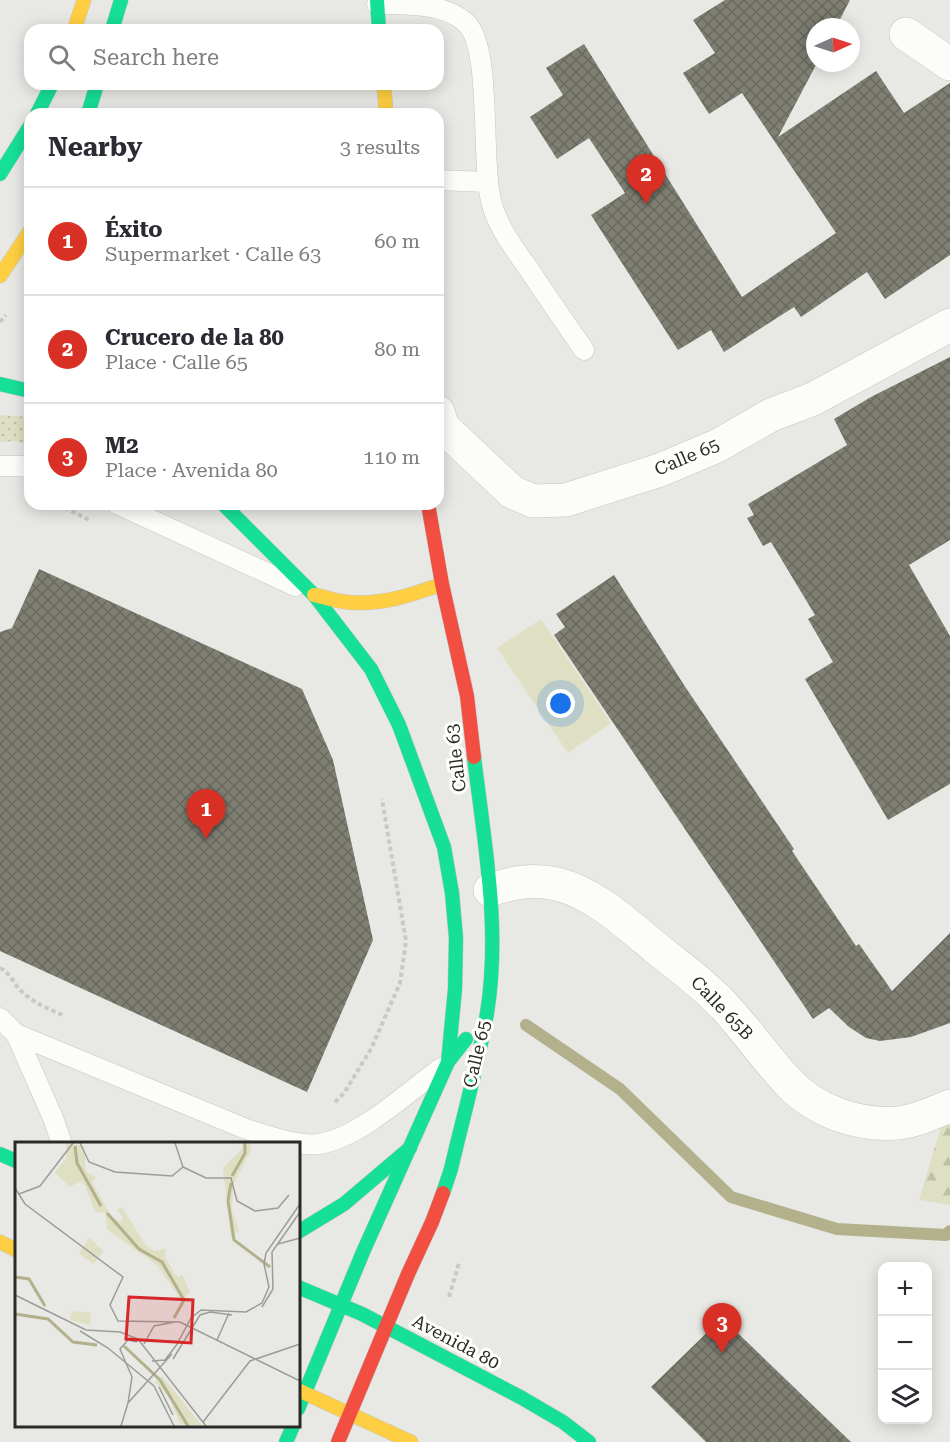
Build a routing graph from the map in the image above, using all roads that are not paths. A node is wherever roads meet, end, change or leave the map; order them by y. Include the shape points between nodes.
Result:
1 (84, 0) edge
2 (121, 0) edge
3 (377, 2) edge
4 (76, 24) edge
5 (114, 24) edge
6 (379, 24) edge
7 (906, 34) dead end
8 (950, 64) edge
9 (49, 90) edge
10 (95, 90) edge
11 (384, 90) edge
12 (40, 108) edge
13 (90, 108) edge
14 (386, 108) edge
15 (24, 136) edge
16 (0, 174) edge
17 (444, 180) edge
18 (487, 182) junction
19 (24, 240) edge
20 (0, 276) edge
21 (950, 325) edge
22 (584, 350) dead end
23 (0, 384) edge
24 (24, 390) edge
25 (444, 428) edge
26 (0, 466) edge
27 (24, 466) edge
28 (130, 510) edge
29 (229, 510) edge
30 (429, 510) edge
31 (442, 584) junction
32 (314, 595) junction
33 (490, 890) junction
34 (487, 1012) junction
35 (0, 1018) edge
36 (16, 1034) junction
37 (448, 1062) junction
38 (950, 1106) edge
39 (62, 1142) edge
40 (296, 1142) edge
41 (300, 1142) edge
42 (410, 1148) junction
43 (0, 1154) edge
44 (15, 1161) edge
45 (300, 1231) edge
46 (0, 1242) edge
47 (15, 1250) edge
48 (300, 1288) edge
49 (342, 1304) junction
50 (387, 1326) junction
51 (301, 1391) edge
52 (350, 1414) junction
53 (292, 1427) edge
54 (286, 1442) edge
55 (338, 1442) edge
56 (411, 1442) edge
57 (589, 1442) edge

1 - 4 main road
2 - 5 main road
3 - 6 main road
3 - 18 lane via 417,4 452,14 467,23 482,64
7 - 8 street
9 - 12 main road
10 - 13 main road
11 - 14 main road
15 - 16 main road
17 - 18 lane
18 - 22 lane via 504,234
19 - 20 main road
21 - 25 street, Calle 65 via 717,446 660,470 566,500 533,501 512,492
23 - 24 main road
26 - 27 lane
28 - 32 lane
29 - 32 main road
30 - 31 main road, Calle 63
31 - 32 main road via 391,600 368,602
31 - 33 main road, Calle 63 via 467,696
32 - 37 main road via 371,669 399,724 444,847 456,938
33 - 34 main road, Calle 63 via 492,945
33 - 38 street, Calle 65B via 511,883 538,881 569,888 618,917 693,977 739,1022 791,1085 832,1113 873,1123 899,1123
34 - 37 main road, Calle 65
34 - 50 main road, Calle 65 via 451,1168
35 - 36 lane
36 - 39 lane
36 - 40 lane via 246,1129
37 - 41 lane via 356,1131 319,1144
37 - 42 main road, Calle 65
42 - 45 main road via 344,1204
42 - 49 main road, Calle 65
43 - 44 main road
46 - 47 main road
48 - 49 main road, Avenida 80
49 - 50 main road, Avenida 80
49 - 51 main road, Calle 65
50 - 52 main road, Calle 65
50 - 57 main road, Avenida 80 via 517,1394
51 - 52 main road
52 - 55 main road, Calle 65
52 - 56 main road
53 - 54 main road

